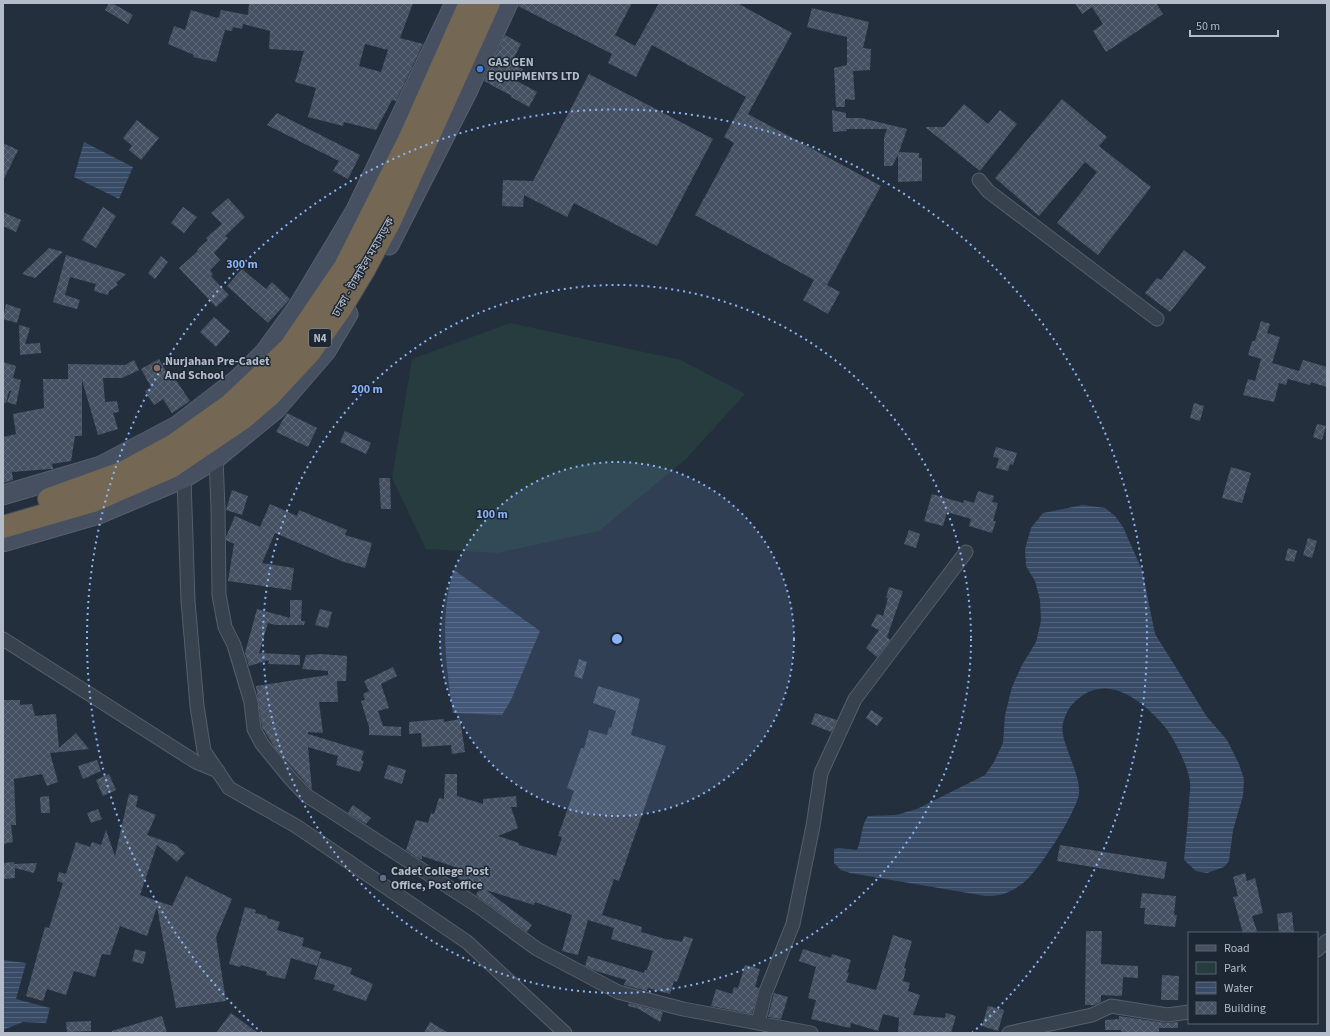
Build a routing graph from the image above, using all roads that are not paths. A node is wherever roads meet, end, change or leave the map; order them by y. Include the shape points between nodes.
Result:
1 (455, 3) edge
2 (470, 3) edge
3 (490, 3) edge
4 (508, 3) edge
5 (979, 180) dead end
6 (1157, 320) dead end
7 (216, 458) junction
8 (184, 478) junction
9 (3, 495) edge
10 (3, 511) edge
11 (3, 527) edge
12 (3, 542) edge
13 (966, 552) dead end
14 (3, 639) edge
15 (218, 772) junction
16 (1327, 941) edge
17 (1318, 949) edge
18 (1188, 1012) edge
19 (758, 1023) junction
20 (565, 1033) edge
21 (811, 1033) edge
22 (1008, 1033) edge

1 - 9 main road via 355,212 298,307 265,352 238,379 177,426 101,466
2 - 10 highway, ঢাকা - টাঙ্গাইল মহাসড়ক / N4 via 409,140 348,261 290,348 230,405 174,445 124,472 55,498
3 - 11 highway, ঢাকা - টাঙ্গাইল মহাসড়ক / N4 via 391,219 341,308 300,363 269,396 242,419 171,467 93,501
4 - 7 main road via 400,226 326,352 276,409
5 - 6 street via 988,191
7 - 8 main road
7 - 19 street via 219,595 225,627 234,645 251,702 254,729 262,744 288,777 324,808 478,906 537,949 618,992 683,1009
8 - 12 main road via 96,515
8 - 15 street via 188,601 196,706 204,751
13 - 19 street via 855,699 821,773 793,924 765,994
14 - 15 street via 196,762
15 - 20 street via 229,788 296,826 467,942
16 - 17 street
18 - 22 street via 1167,1015 1111,1006 1092,1015
19 - 21 street

